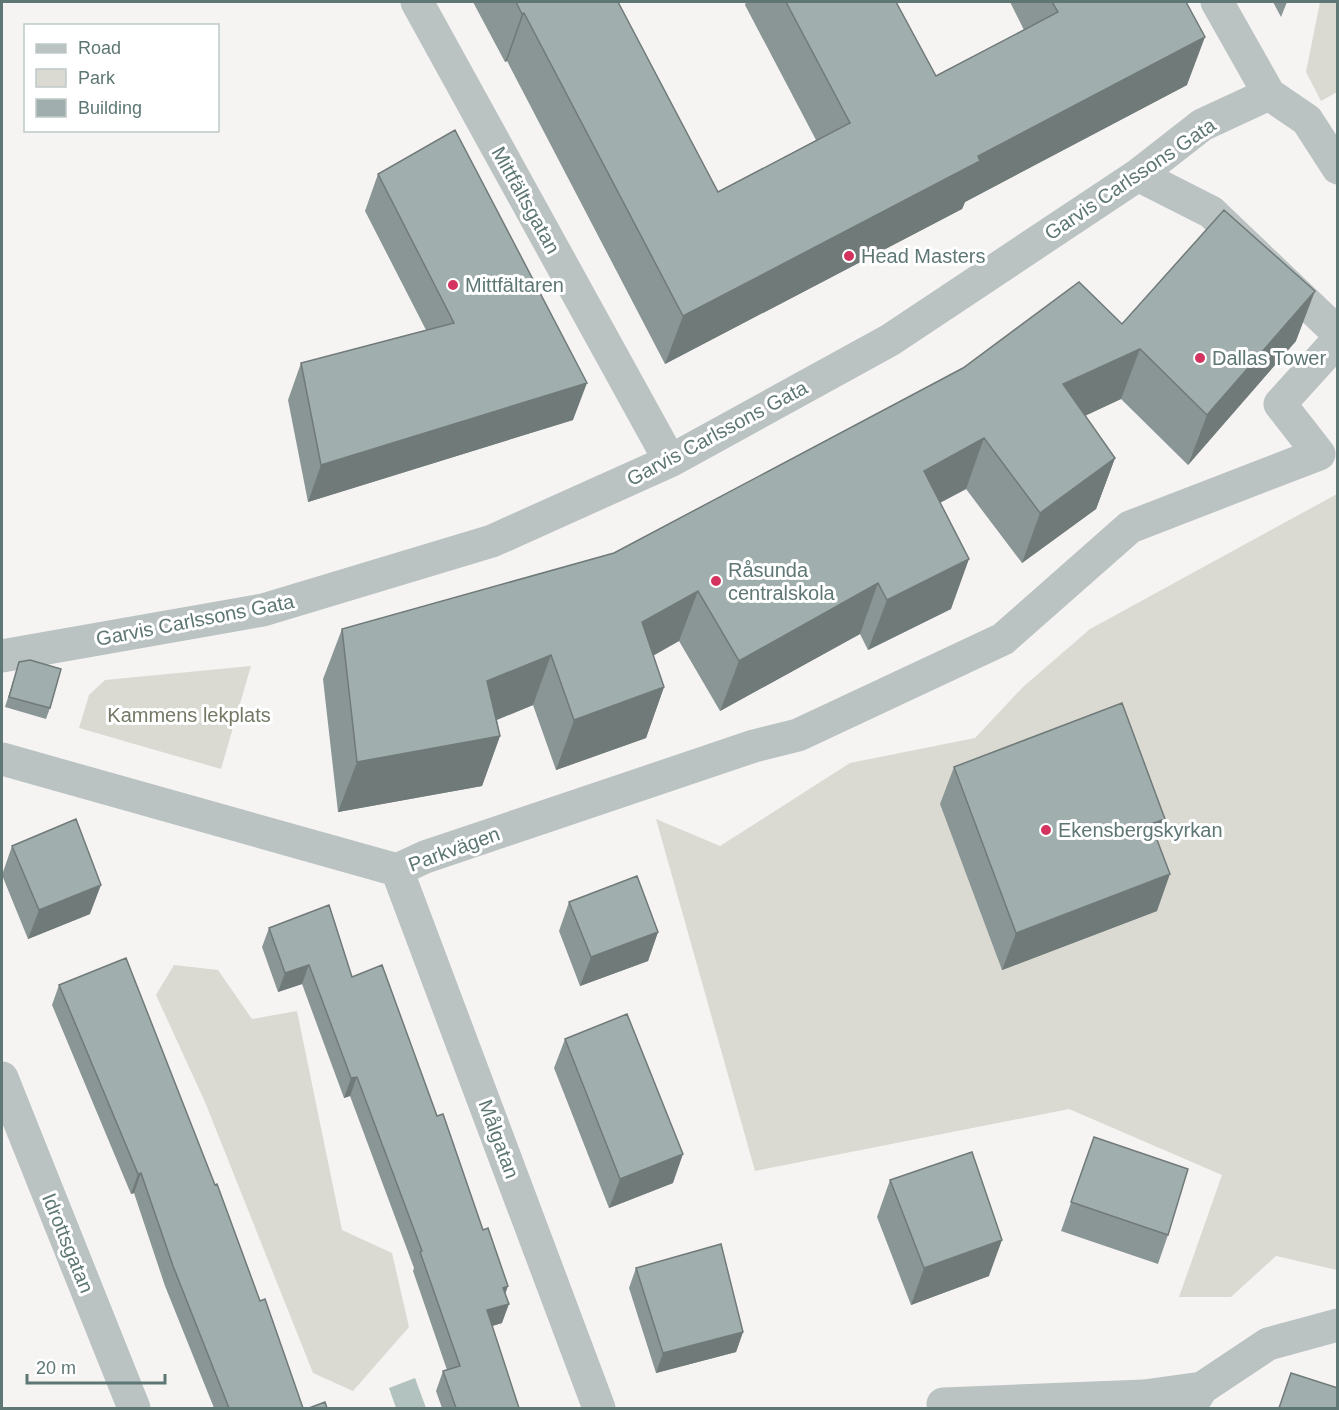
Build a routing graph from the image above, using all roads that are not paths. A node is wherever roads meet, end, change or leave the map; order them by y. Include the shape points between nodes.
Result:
1 (417, 2) edge
2 (1217, 2) edge
3 (1269, 94) junction
4 (1338, 168) edge
5 (1138, 175) junction
6 (1338, 333) edge
7 (1338, 340) edge
8 (670, 461) junction
9 (2, 656) edge
10 (2, 759) edge
11 (398, 870) junction
12 (2, 1078) edge
13 (1338, 1325) edge
14 (1268, 1344) junction
15 (1338, 1350) edge
16 (1195, 1398) edge
17 (943, 1404) dead end
18 (134, 1408) edge
19 (599, 1408) edge

1 - 8 street, Mittfältsgatan
2 - 3 street
3 - 4 street via 1307,120
3 - 5 street, Garvis Carlssons Gata via 1202,125
5 - 6 street via 1210,212
5 - 8 street, Garvis Carlssons Gata via 890,340
7 - 11 street, Parkvägen via 1280,404 1319,454 1130,526 1003,639 798,735 754,746 425,857
8 - 9 street, Garvis Carlssons Gata via 492,541 262,610
10 - 11 street, Parkvägen
11 - 19 street, Målgatan
12 - 18 street, Idrottsgatan
13 - 14 street
14 - 15 street
14 - 16 street
16 - 17 street via 1144,1396

